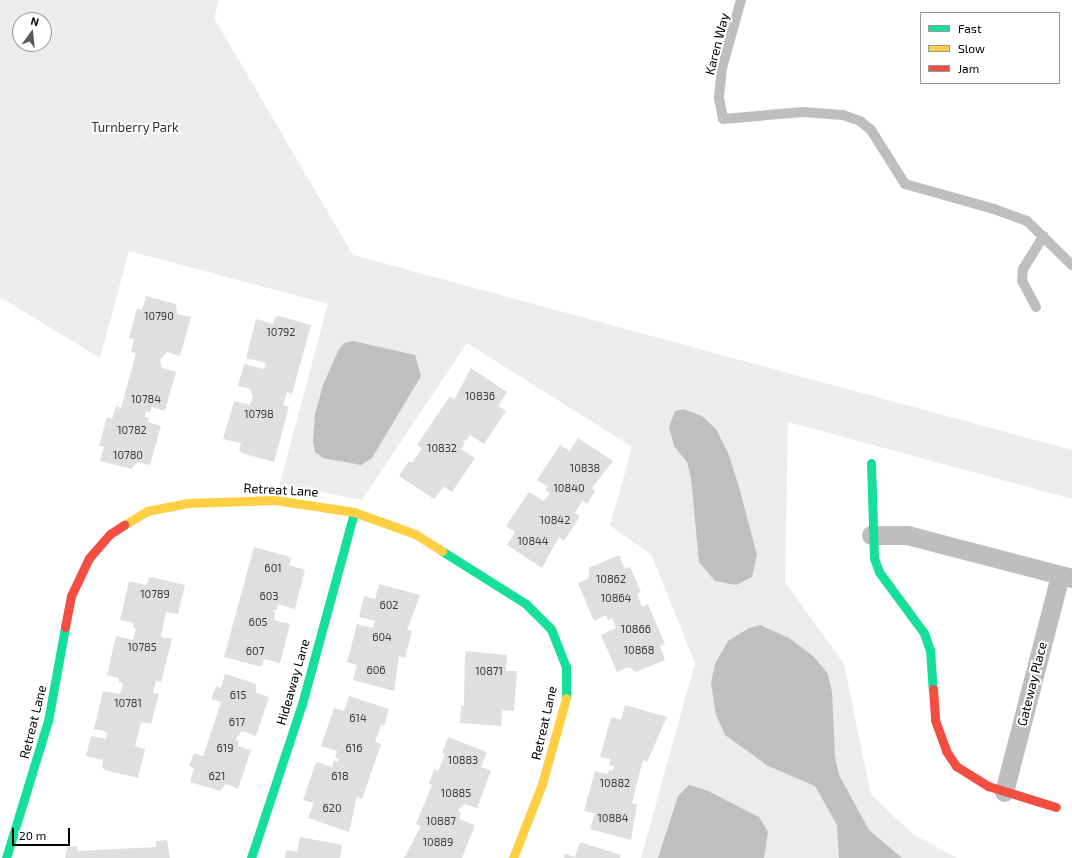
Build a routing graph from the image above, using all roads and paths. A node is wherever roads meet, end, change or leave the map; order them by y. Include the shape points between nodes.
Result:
1 (741, 0) edge
2 (1044, 236) junction
3 (1072, 265) edge
4 (1036, 307) dead end
5 (870, 463) dead end
6 (354, 512) junction
7 (871, 535) junction
8 (1066, 576) edge
9 (1004, 792) junction
10 (1056, 807) dead end
11 (6, 858) edge
12 (251, 858) edge
13 (513, 858) edge

1 - 2 lane, Karen Way via 722,68 719,98 723,119 804,112 843,116 860,121 871,130 906,184 1011,214 1027,221
2 - 3 lane
2 - 4 lane via 1023,269 1022,281
5 - 7 street
6 - 11 street, Retreat Lane via 275,500 188,503 141,514 107,537 84,565 73,589 46,728
6 - 12 street, Hideaway Lane via 302,704
6 - 13 street, Retreat Lane via 400,528 451,554 534,610 551,629 559,644 567,676 566,701 542,784
7 - 8 street, Gateway Place via 907,535
7 - 9 street via 879,572 926,639 930,650 935,720 946,751 956,766 970,777
8 - 9 street, Gateway Place
9 - 10 street

